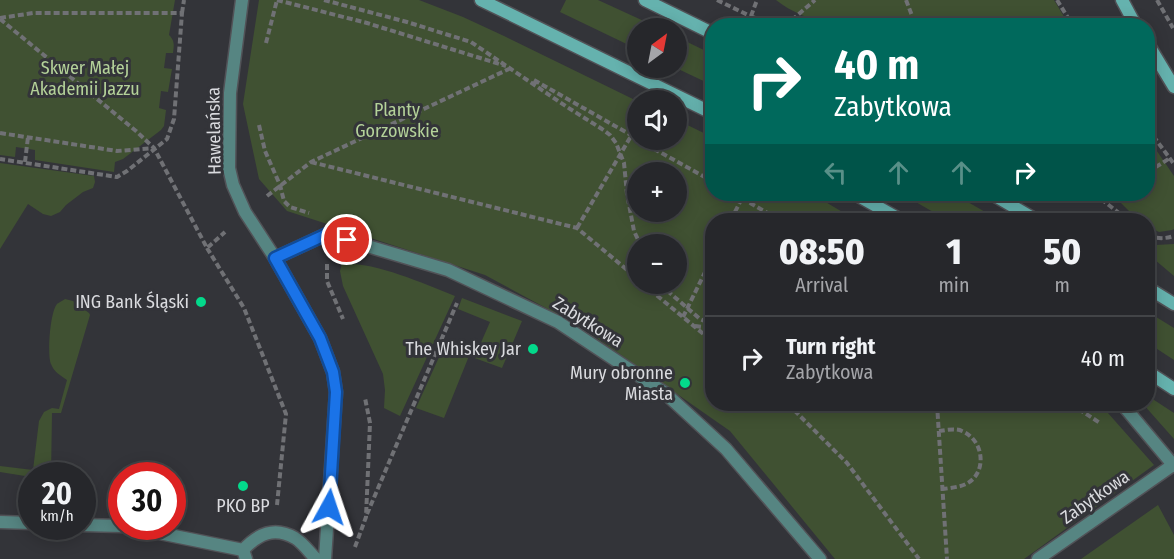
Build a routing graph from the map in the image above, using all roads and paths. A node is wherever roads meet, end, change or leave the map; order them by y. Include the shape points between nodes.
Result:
1 (184, 0) edge
2 (242, 0) edge
3 (275, 0) edge
4 (324, 0) edge
5 (481, 0) edge
6 (645, 0) edge
7 (717, 0) edge
8 (757, 0) edge
9 (815, 0) edge
10 (906, 0) edge
11 (1057, 0) edge
12 (1122, 0) edge
13 (1157, 0) edge
14 (182, 13) junction
15 (750, 16) junction
16 (0, 18) edge
17 (755, 18) edge
18 (794, 18) edge
19 (913, 18) edge
20 (1068, 18) edge
21 (1132, 18) edge
22 (705, 30) edge
23 (1174, 31) edge
24 (1155, 56) edge
25 (511, 68) junction
26 (1174, 87) edge
27 (705, 110) edge
28 (627, 133) edge
29 (0, 134) edge
30 (28, 137) junction
31 (1155, 138) edge
32 (627, 142) edge
33 (154, 148) junction
34 (657, 150) edge
35 (620, 154) junction
36 (1170, 158) junction
37 (0, 159) edge
38 (25, 162) junction
39 (311, 162) dead end
40 (1174, 164) edge
41 (1155, 168) edge
42 (705, 177) edge
43 (747, 201) edge
44 (867, 201) edge
45 (1004, 201) edge
46 (1104, 201) edge
47 (768, 213) edge
48 (888, 213) edge
49 (1024, 213) edge
50 (1119, 213) edge
51 (577, 228) junction
52 (635, 234) edge
53 (1174, 236) edge
54 (1155, 238) edge
55 (207, 248) dead end
56 (275, 258) junction
57 (627, 270) edge
58 (705, 273) edge
59 (466, 278) junction
60 (1155, 292) edge
61 (655, 294) edge
62 (672, 294) edge
63 (1174, 304) edge
64 (688, 308) junction
65 (683, 317) junction
66 (705, 321) edge
67 (693, 326) junction
68 (705, 326) edge
69 (705, 335) edge
70 (1155, 376) edge
71 (1174, 388) edge
72 (795, 411) edge
73 (938, 411) edge
74 (1128, 411) edge
75 (939, 431) junction
76 (1173, 465) edge
77 (943, 489) junction
78 (366, 517) dead end
79 (0, 522) edge
80 (18, 523) edge
81 (274, 533) junction
82 (184, 540) edge
83 (244, 554) edge
84 (316, 559) edge
85 (326, 559) edge
86 (819, 559) edge
87 (919, 559) edge
88 (947, 559) edge
89 (1038, 559) edge

1 - 14 path
2 - 56 street, Hawelańska via 230,93 229,168 245,212
3 - 25 path via 367,23
4 - 25 path via 471,42
5 - 27 main road
6 - 22 main road
7 - 15 path
8 - 15 path
9 - 18 path
10 - 19 path
11 - 20 path
12 - 21 main road
13 - 23 path
14 - 16 path via 33,13
14 - 33 path via 174,119 167,139
15 - 17 path
24 - 26 main road
25 - 28 path
25 - 35 path via 610,135
29 - 30 path
30 - 33 path via 117,151
30 - 38 path
31 - 36 path
32 - 35 path
33 - 38 path via 117,177
34 - 42 path
35 - 51 path
35 - 52 path
36 - 40 path
36 - 41 path
37 - 38 path
39 - 51 path
43 - 47 path
44 - 48 main road
45 - 49 main road
46 - 50 path
51 - 57 path
53 - 54 path
55 - 81 path via 244,308 286,414
56 - 59 street, Zabytkowa via 327,234
56 - 85 street, Hawelańska via 320,338 335,383
58 - 64 path
59 - 78 path
59 - 86 street, Zabytkowa via 558,322 665,393 726,449
60 - 63 main road
61 - 65 path
62 - 64 path
64 - 65 path
64 - 66 path
65 - 67 path
67 - 68 path
67 - 69 path
70 - 71 main road
72 - 87 path via 847,463
73 - 75 path
74 - 76 street
75 - 77 path
75 - 77 path via 961,430 973,438 980,449 981,463 966,484
76 - 89 street, Zabytkowa
77 - 88 path
79 - 80 street
81 - 83 street via 254,539
81 - 84 street via 297,539
82 - 83 street

